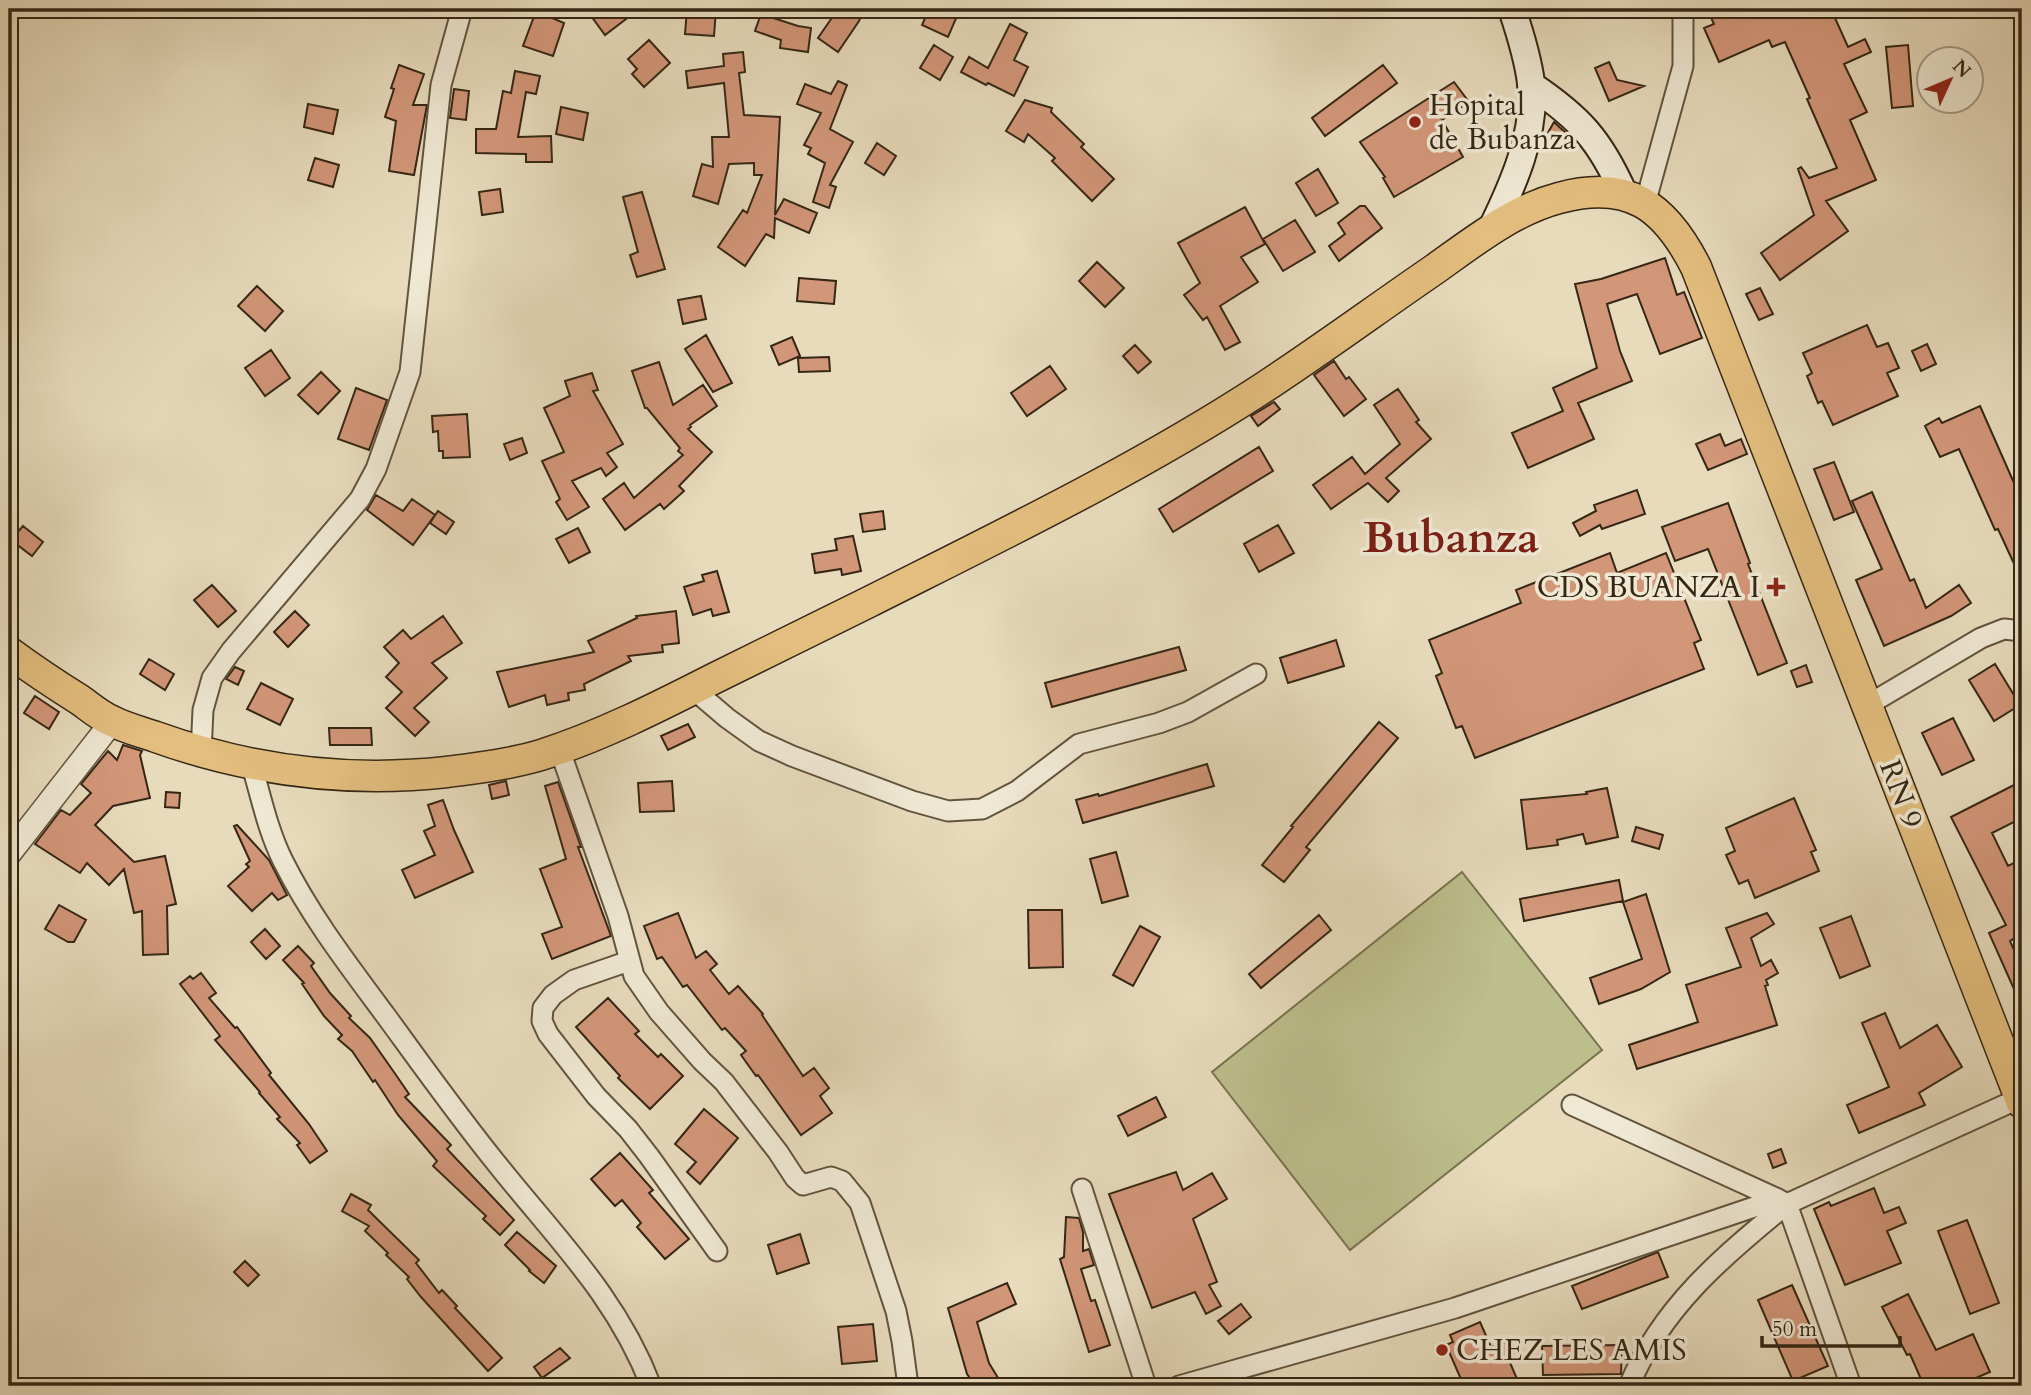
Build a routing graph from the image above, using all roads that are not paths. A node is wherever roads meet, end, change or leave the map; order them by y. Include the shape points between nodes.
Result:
1 (462, 9) edge
2 (1512, 9) edge
3 (1683, 9) edge
4 (1531, 85) junction
5 (1635, 199) junction
6 (1491, 230) junction
7 (2022, 631) edge
8 (9, 652) edge
9 (1256, 674) dead end
10 (693, 690) junction
11 (1866, 706) junction
12 (112, 722) junction
13 (559, 748) junction
14 (201, 753) junction
15 (252, 765) junction
16 (9, 854) edge
17 (629, 961) junction
18 (2021, 1101) edge
19 (1572, 1105) dead end
20 (1082, 1189) dead end
21 (1782, 1202) junction
22 (717, 1251) dead end
23 (651, 1386) edge
24 (908, 1386) edge
25 (1146, 1386) edge
26 (1179, 1386) edge
27 (1629, 1386) edge
28 (1851, 1386) edge

1 - 14 street via 441,85 410,372 376,469 360,499 212,678 203,710
2 - 4 main road
3 - 5 street via 1683,66
4 - 5 main road via 1577,119
4 - 6 main road via 1521,158
5 - 6 main road via 1600,191 1555,198
5 - 11 main road, RN 9 / RN 9 via 1666,220 1696,267
6 - 10 main road via 1205,426 1062,504
7 - 11 street via 2004,629 1981,638
8 - 12 main road
9 - 10 street via 1188,712 1079,744 1017,791 982,808 948,811 759,741
10 - 13 main road
11 - 18 main road, RN 9 / RN 9
12 - 14 main road
12 - 16 street
13 - 15 main road via 478,769 405,777 327,776
13 - 17 street via 618,916
14 - 15 main road
15 - 23 street via 282,860 314,914 457,1114 601,1290
17 - 22 street via 573,981 553,995 541,1021 596,1096 635,1138
17 - 24 street via 659,1012 724,1082 795,1178 803,1185 831,1177 842,1181 860,1203 895,1311
18 - 21 street
19 - 21 street
20 - 25 street
21 - 26 street via 1455,1308
21 - 27 street via 1688,1293 1659,1328
21 - 28 street

